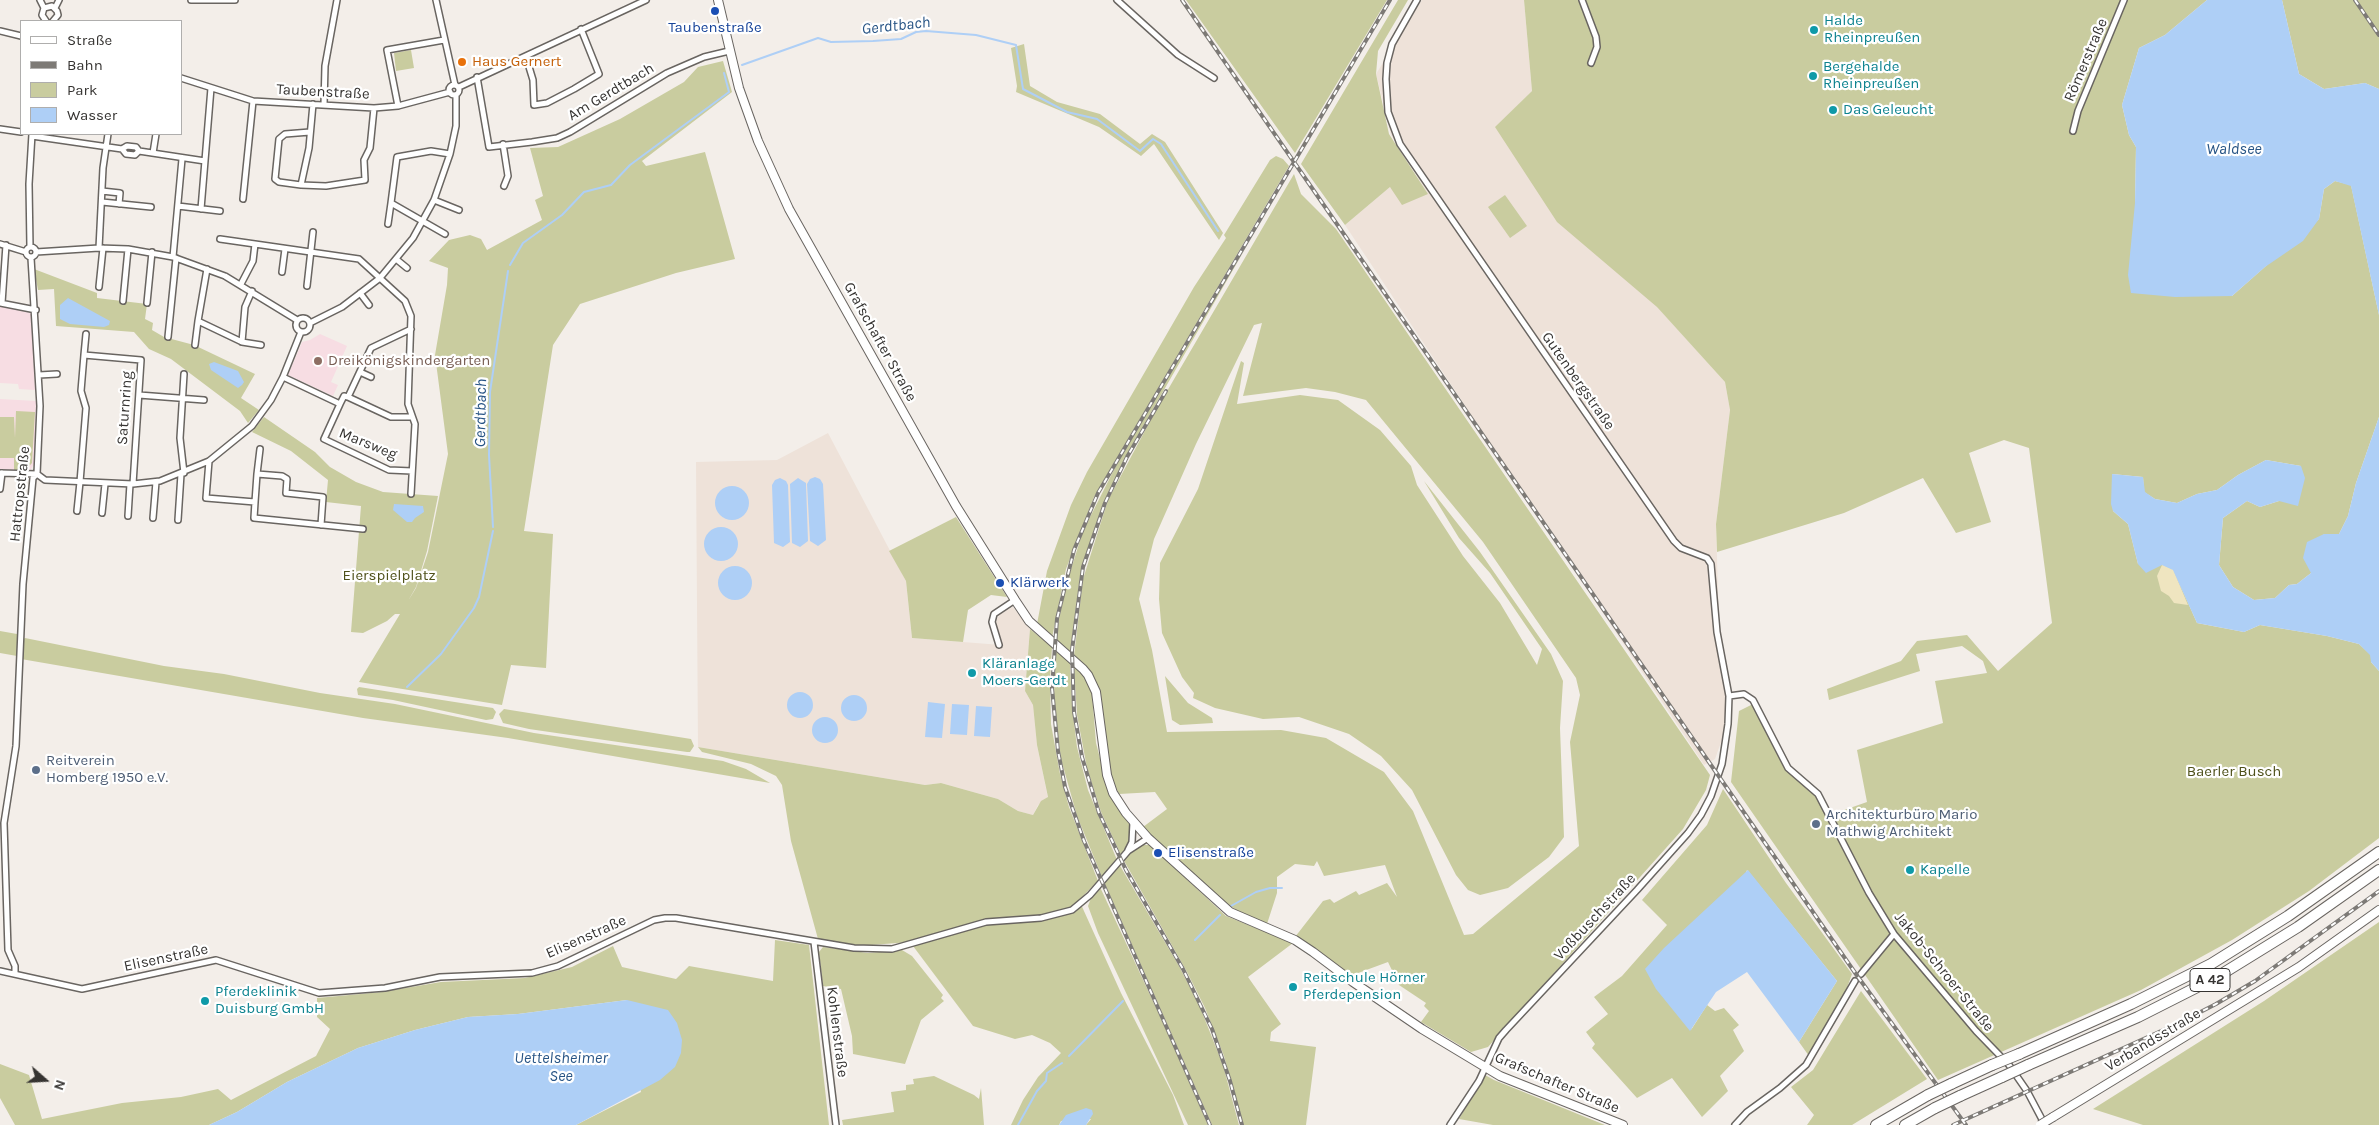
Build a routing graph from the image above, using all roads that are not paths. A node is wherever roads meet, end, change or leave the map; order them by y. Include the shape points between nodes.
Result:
1 (40, 0) edge
2 (59, 0) edge
3 (191, 0) edge
4 (235, 0) edge
5 (337, 0) edge
6 (436, 0) edge
7 (646, 0) edge
8 (718, 0) edge
9 (1117, 0) edge
10 (1417, 0) edge
11 (1582, 0) edge
12 (2124, 0) edge
13 (44, 8) junction
14 (55, 8) junction
15 (43, 20) edge
16 (54, 20) edge
17 (581, 30) junction
18 (0, 32) edge
19 (20, 36) edge
20 (444, 40) junction
21 (729, 51) junction
22 (526, 57) junction
23 (1591, 64) dead end
24 (477, 77) junction
25 (182, 78) edge
26 (1214, 78) dead end
27 (457, 86) junction
28 (211, 88) junction
29 (450, 92) junction
30 (456, 95) junction
31 (253, 101) junction
32 (314, 104) junction
33 (324, 105) junction
34 (398, 106) junction
35 (374, 108) junction
36 (0, 129) edge
37 (2073, 131) dead end
38 (20, 132) edge
39 (310, 132) junction
40 (32, 135) edge
41 (37, 135) edge
42 (66, 135) edge
43 (108, 135) edge
44 (156, 135) edge
45 (65, 141) junction
46 (503, 144) junction
47 (106, 147) junction
48 (153, 153) junction
49 (450, 154) junction
50 (182, 159) junction
51 (205, 161) junction
52 (301, 185) junction
53 (504, 186) dead end
54 (102, 191) junction
55 (243, 199) dead end
56 (434, 200) junction
57 (102, 202) junction
58 (391, 203) junction
59 (119, 204) junction
60 (178, 206) junction
61 (151, 207) dead end
62 (201, 209) junction
63 (459, 210) dead end
64 (220, 211) dead end
65 (423, 221) junction
66 (388, 224) dead end
67 (314, 232) dead end
68 (445, 234) dead end
69 (220, 239) dead end
70 (255, 244) junction
71 (3, 245) edge
72 (30, 247) junction
73 (101, 248) junction
74 (128, 249) junction
75 (285, 249) junction
76 (26, 252) junction
77 (36, 252) junction
78 (152, 252) junction
79 (311, 253) junction
80 (31, 258) junction
81 (174, 258) junction
82 (396, 259) junction
83 (207, 268) junction
84 (407, 268) dead end
85 (282, 272) dead end
86 (380, 278) junction
87 (240, 284) junction
88 (99, 286) dead end
89 (307, 286) dead end
90 (252, 291) junction
91 (360, 293) junction
92 (123, 301) dead end
93 (147, 302) dead end
94 (1, 303) edge
95 (369, 304) dead end
96 (36, 310) junction
97 (297, 320) junction
98 (198, 321) junction
99 (310, 323) junction
100 (411, 329) junction
101 (301, 332) junction
102 (86, 334) dead end
103 (168, 337) dead end
104 (242, 342) junction
105 (195, 345) dead end
106 (261, 345) dead end
107 (84, 354) junction
108 (360, 372) junction
109 (57, 374) dead end
110 (184, 374) dead end
111 (39, 375) junction
112 (283, 377) junction
113 (371, 377) dead end
114 (139, 395) junction
115 (348, 397) junction
116 (182, 398) junction
117 (204, 400) dead end
118 (340, 404) junction
119 (412, 417) junction
120 (260, 448) dead end
121 (209, 461) junction
122 (412, 471) junction
123 (1, 473) edge
124 (183, 473) junction
125 (38, 474) junction
126 (258, 474) junction
127 (80, 482) junction
128 (156, 482) junction
129 (105, 484) junction
130 (131, 484) junction
131 (0, 489) edge
132 (411, 494) dead end
133 (255, 502) junction
134 (77, 511) dead end
135 (102, 513) dead end
136 (128, 516) dead end
137 (153, 518) dead end
138 (178, 520) dead end
139 (321, 525) junction
140 (363, 529) dead end
141 (1015, 600) junction
142 (999, 645) dead end
143 (1729, 696) junction
144 (1716, 779) joint
145 (1133, 822) junction
146 (1148, 838) junction
147 (1128, 851) junction
148 (2379, 852) edge
149 (2379, 870) edge
150 (2379, 910) edge
151 (1894, 934) junction
152 (814, 942) junction
153 (0, 971) edge
154 (14, 973) junction
155 (1861, 974) dead end
156 (1855, 981) dead end
157 (1486, 1068) junction
158 (836, 1125) edge
159 (1450, 1125) edge
160 (1623, 1125) edge
161 (1735, 1125) edge
162 (1876, 1125) edge
163 (1905, 1125) edge
164 (2040, 1125) edge
165 (2045, 1125) edge

1 - 13 street
2 - 14 street
3 - 4 street
5 - 33 street via 325,66
6 - 20 street
7 - 17 street
8 - 21 main road, Grafschafter Straße
9 - 26 street via 1178,55
10 - 143 street, Gutenbergstraße via 1392,44 1387,63 1388,112 1400,144 1674,542 1707,558 1711,564 1717,632
11 - 23 street via 1596,37
12 - 37 street, Römerstraße via 2078,111
13 - 14 street
13 - 15 street
14 - 16 street via 58,15
17 - 22 street
17 - 22 street via 599,74 574,90 547,103 534,104 533,80
18 - 19 street
20 - 27 street
20 - 34 street via 387,50
21 - 46 street, Am Gerdtbach via 704,57 668,73 557,138
21 - 141 main road, Grafschafter Straße via 758,141 789,209 956,506
22 - 24 street
24 - 27 street
24 - 46 street via 489,146
25 - 28 street, Taubenstraße
27 - 29 street via 450,86
27 - 30 street via 459,92
28 - 31 street, Taubenstraße
28 - 51 street
29 - 30 street
29 - 34 street, Taubenstraße
30 - 49 street via 456,126
31 - 32 street, Taubenstraße
31 - 55 street
32 - 33 street, Taubenstraße
32 - 39 street
33 - 35 street, Taubenstraße
34 - 35 street, Taubenstraße
35 - 52 street via 370,148 364,160 365,180 326,186
36 - 38 street
39 - 52 street
39 - 52 street via 285,134 279,139 275,179
40 - 72 street
41 - 45 street
42 - 45 street
43 - 47 street
44 - 48 street
45 - 47 street
46 - 53 street via 508,176
47 - 48 street via 122,149 126,154
47 - 54 street
48 - 50 street
49 - 56 street
49 - 58 street via 432,151 397,157
50 - 51 street
50 - 60 street
51 - 62 street
54 - 57 street
54 - 59 street via 120,193
56 - 63 street
56 - 65 street
57 - 59 street
57 - 73 street
58 - 65 street
58 - 66 street
59 - 61 street
60 - 62 street
60 - 81 street
62 - 64 street
65 - 68 street
65 - 82 street
67 - 79 street
69 - 70 street
70 - 75 street
70 - 87 street via 253,260
71 - 76 street
71 - 94 street
72 - 76 street
72 - 77 street
73 - 74 street
73 - 77 street
73 - 88 street
74 - 78 street
74 - 92 street
75 - 79 street
75 - 85 street
76 - 80 street
77 - 80 street
78 - 81 street
78 - 93 street
79 - 86 street via 359,259
79 - 89 street
80 - 96 street, Hattropstraße
81 - 83 street
81 - 103 street
82 - 84 street
82 - 86 street
83 - 87 street
83 - 98 street
86 - 91 street
86 - 100 street via 408,306
87 - 90 street
90 - 97 street
90 - 104 street via 245,307
91 - 95 street
91 - 99 street via 342,307
94 - 96 street
96 - 111 street, Hattropstraße
97 - 99 street via 304,318
97 - 101 street via 296,327
98 - 104 street
98 - 105 street
99 - 101 street via 308,329
100 - 108 street via 371,348
100 - 119 street via 408,404
101 - 112 street
102 - 107 street
104 - 106 street
107 - 114 street, Saturnring via 141,360
107 - 127 street via 82,391 86,408
108 - 113 street
108 - 115 street
109 - 111 street
110 - 116 street
111 - 125 street, Hattropstraße
112 - 118 street
112 - 121 street via 252,426
114 - 116 street
114 - 130 street, Saturnring
115 - 118 street via 344,396
115 - 119 street via 391,417
116 - 117 street
116 - 124 street via 180,438
118 - 122 street, Marsweg via 324,439 389,470
119 - 122 street via 415,424
120 - 126 street
121 - 124 street
121 - 133 street via 206,498
122 - 132 street
123 - 125 street
123 - 131 street
124 - 128 street
124 - 138 street
125 - 127 street via 45,480
125 - 154 street, Hattropstraße via 33,478 23,584 16,746 5,814 8,950 15,966
126 - 133 street
126 - 139 street via 287,479 286,494 323,497
127 - 129 street
127 - 134 street
128 - 130 street
128 - 137 street
129 - 130 street
129 - 135 street
130 - 136 street, Saturnring
133 - 139 street via 254,518
139 - 140 street
141 - 142 street via 994,614 992,622
141 - 145 main road, Grafschafter Straße via 1029,621 1088,676 1096,692 1107,774 1116,798
143 - 144 street, Gutenbergstraße via 1726,742
143 - 151 street, Jakob-Schroer-Straße via 1749,696 1788,768 1818,794
144 - 157 street, Voßbuschstraße via 1711,796 1688,833 1499,1038
145 - 146 main road, Grafschafter Straße
145 - 147 street
146 - 147 street, Elisenstraße
146 - 157 main road, Grafschafter Straße via 1230,912 1307,948 1384,1003
147 - 152 street, Elisenstraße via 1082,903 1060,915 986,922 892,949
148 - 162 highway, A 42, bridge via 2288,916 2211,964 2131,1004 1928,1095
149 - 163 highway, A 42, bridge via 2298,927 2217,976 2138,1017 2002,1076
150 - 164 main road, Verbandsstraße, bridge via 2291,972
151 - 155 street
151 - 165 street, Jakob-Schroer-Straße via 1965,1019 2009,1065
152 - 154 street, Elisenstraße via 664,918 558,966 532,973 440,977 386,988 319,992 216,960 82,988
152 - 158 street, Kohlenstraße
153 - 154 street, Elisenstraße
156 - 161 street via 1806,1065
157 - 159 street, Voßbuschstraße
157 - 160 main road, Grafschafter Straße

